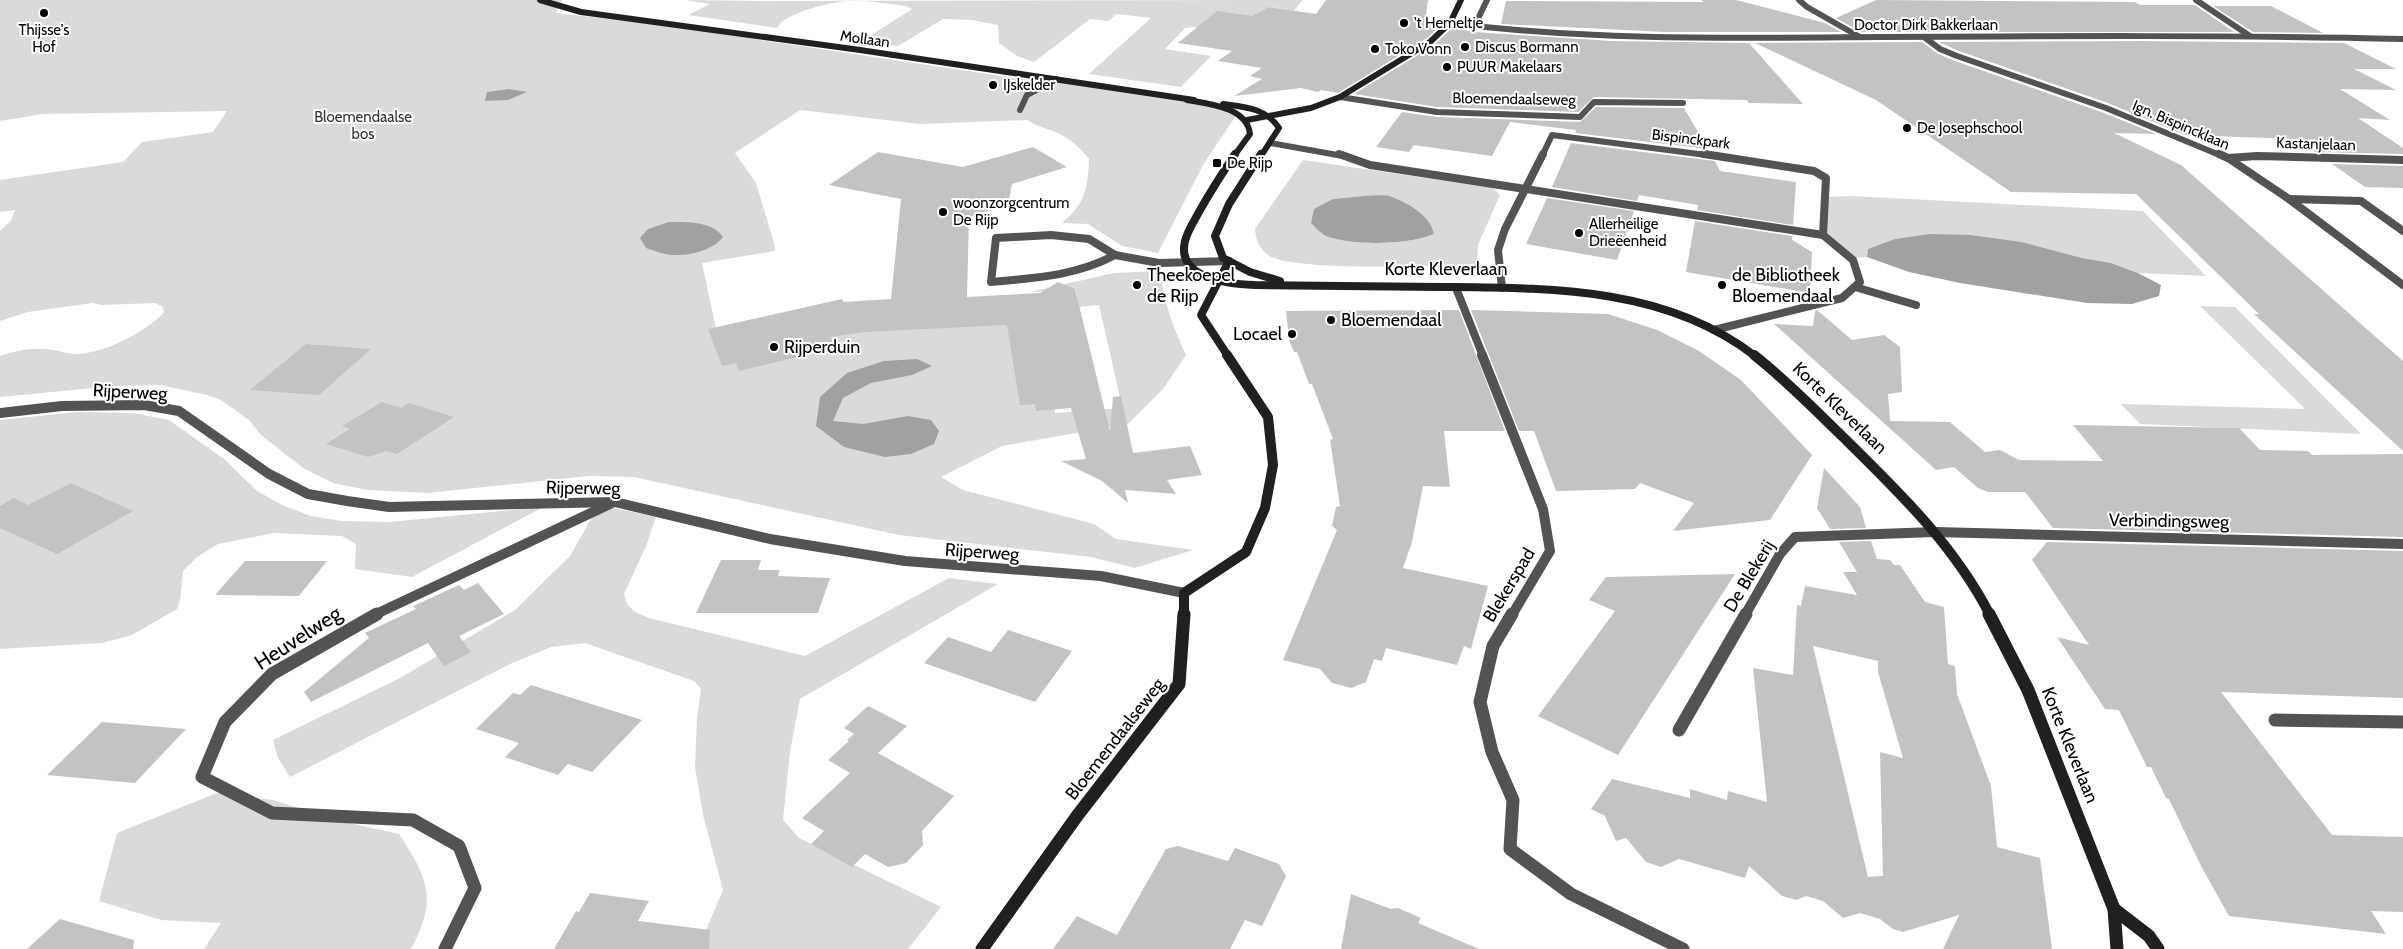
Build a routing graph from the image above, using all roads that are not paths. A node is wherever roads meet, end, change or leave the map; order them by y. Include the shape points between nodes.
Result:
1 (540, 0) edge
2 (1461, 0) edge
3 (1487, 0) edge
4 (1799, 0) edge
5 (2196, 0) edge
6 (1450, 23) junction
7 (1474, 27) junction
8 (1859, 37) junction
9 (1924, 37) junction
10 (2251, 37) junction
11 (2403, 39) edge
12 (1056, 79) junction
13 (1340, 98) junction
14 (1188, 100) junction
15 (1683, 103) dead end
16 (1020, 110) dead end
17 (1271, 117) junction
18 (1247, 120) junction
19 (1270, 143) junction
20 (2228, 158) junction
21 (2390, 160) junction
22 (2403, 160) edge
23 (2403, 164) edge
24 (1527, 189) junction
25 (2289, 199) junction
26 (2403, 231) edge
27 (1823, 235) junction
28 (1115, 255) junction
29 (1229, 261) junction
30 (1190, 262) junction
31 (1219, 282) junction
32 (1293, 285) junction
33 (2403, 285) edge
34 (1855, 287) junction
35 (1456, 288) junction
36 (1502, 288) junction
37 (1916, 305) dead end
38 (1714, 330) junction
39 (0, 413) edge
40 (615, 502) junction
41 (1935, 532) junction
42 (2403, 544) edge
43 (1184, 593) junction
44 (2275, 720) dead end
45 (2403, 722) edge
46 (1679, 730) dead end
47 (2114, 909) junction
48 (445, 949) edge
49 (982, 949) edge
50 (1683, 949) edge
51 (2117, 949) edge
52 (2158, 949) edge

1 - 12 street, Mollaan via 581,12
2 - 6 street, Bloemendaalseweg
3 - 7 street
4 - 8 street
5 - 10 street
6 - 7 street, Doctor Dirk Bakkerlaan
6 - 13 street, Bloemendaalseweg via 1430,42
7 - 8 street, Doctor Dirk Bakkerlaan via 1598,36
8 - 9 street, Doctor Dirk Bakkerlaan
9 - 10 street, Doctor Dirk Bakkerlaan
9 - 20 street, Ign. Bispincklaan via 1957,56 2106,108
10 - 11 street, Doctor Dirk Bakkerlaan
12 - 14 street, Mollaan
12 - 16 street via 1027,95
13 - 15 street, Bloemendaalseweg via 1437,112 1496,116 1580,117 1594,102
13 - 17 street, Bloemendaalseweg
14 - 17 street, Mollaan via 1254,109
14 - 18 street, Mollaan via 1232,111
17 - 18 street, Bloemendaalseweg
17 - 19 street via 1278,128
18 - 30 street via 1250,134 1208,194 1187,233 1184,248
19 - 24 street via 1338,154 1370,165
19 - 29 street via 1246,175 1215,236 1220,254
20 - 21 street, Kastanjelaan
20 - 25 street, Ign. Bispincklaan
21 - 22 street, Kastanjelaan
21 - 23 street
24 - 27 street
24 - 27 street, Bispinckpark via 1552,135 1725,157 1814,171 1826,178
24 - 36 street, Bispinckpark via 1505,229 1498,250
25 - 26 street via 2361,201
25 - 33 street, Ign. Bispincklaan
27 - 34 street via 1852,260 1860,282
28 - 28 street via 1099,242 1086,237 996,238 991,282 1054,276 1088,268
28 - 30 street via 1142,262
29 - 30 street
29 - 31 street
29 - 32 street, Korte Kleverlaan via 1250,272
30 - 31 street via 1200,273
31 - 32 street, Korte Kleverlaan
31 - 43 street via 1201,315 1268,417 1273,465 1264,508 1246,552
32 - 35 street, Korte Kleverlaan
34 - 37 street
34 - 38 street via 1842,298
35 - 36 street, Korte Kleverlaan
35 - 50 street, Blekerspad via 1543,509 1550,551 1492,646 1480,702 1492,752 1512,800 1510,849 1571,894
36 - 38 street, Korte Kleverlaan via 1547,288 1608,296 1663,308
38 - 41 street, Korte Kleverlaan via 1745,348 1777,373 1900,493
39 - 40 street, Rijperweg via 62,406 144,405 179,411 269,474 308,494 346,501 389,507
40 - 43 street, Rijperweg via 770,539 905,561 1101,576
40 - 48 street, Heuvelweg via 361,621 272,674 226,722 202,777 272,813 413,820 459,846 475,888
41 - 42 street, Verbindingsweg
41 - 46 street, De Blekerij via 1795,537 1780,554
41 - 47 street, Korte Kleverlaan via 1984,604 2028,690
43 - 49 street, Bloemendaalseweg via 1179,684 1077,816
44 - 45 street
47 - 51 street, Korte Kleverlaan
47 - 52 street via 2149,936

